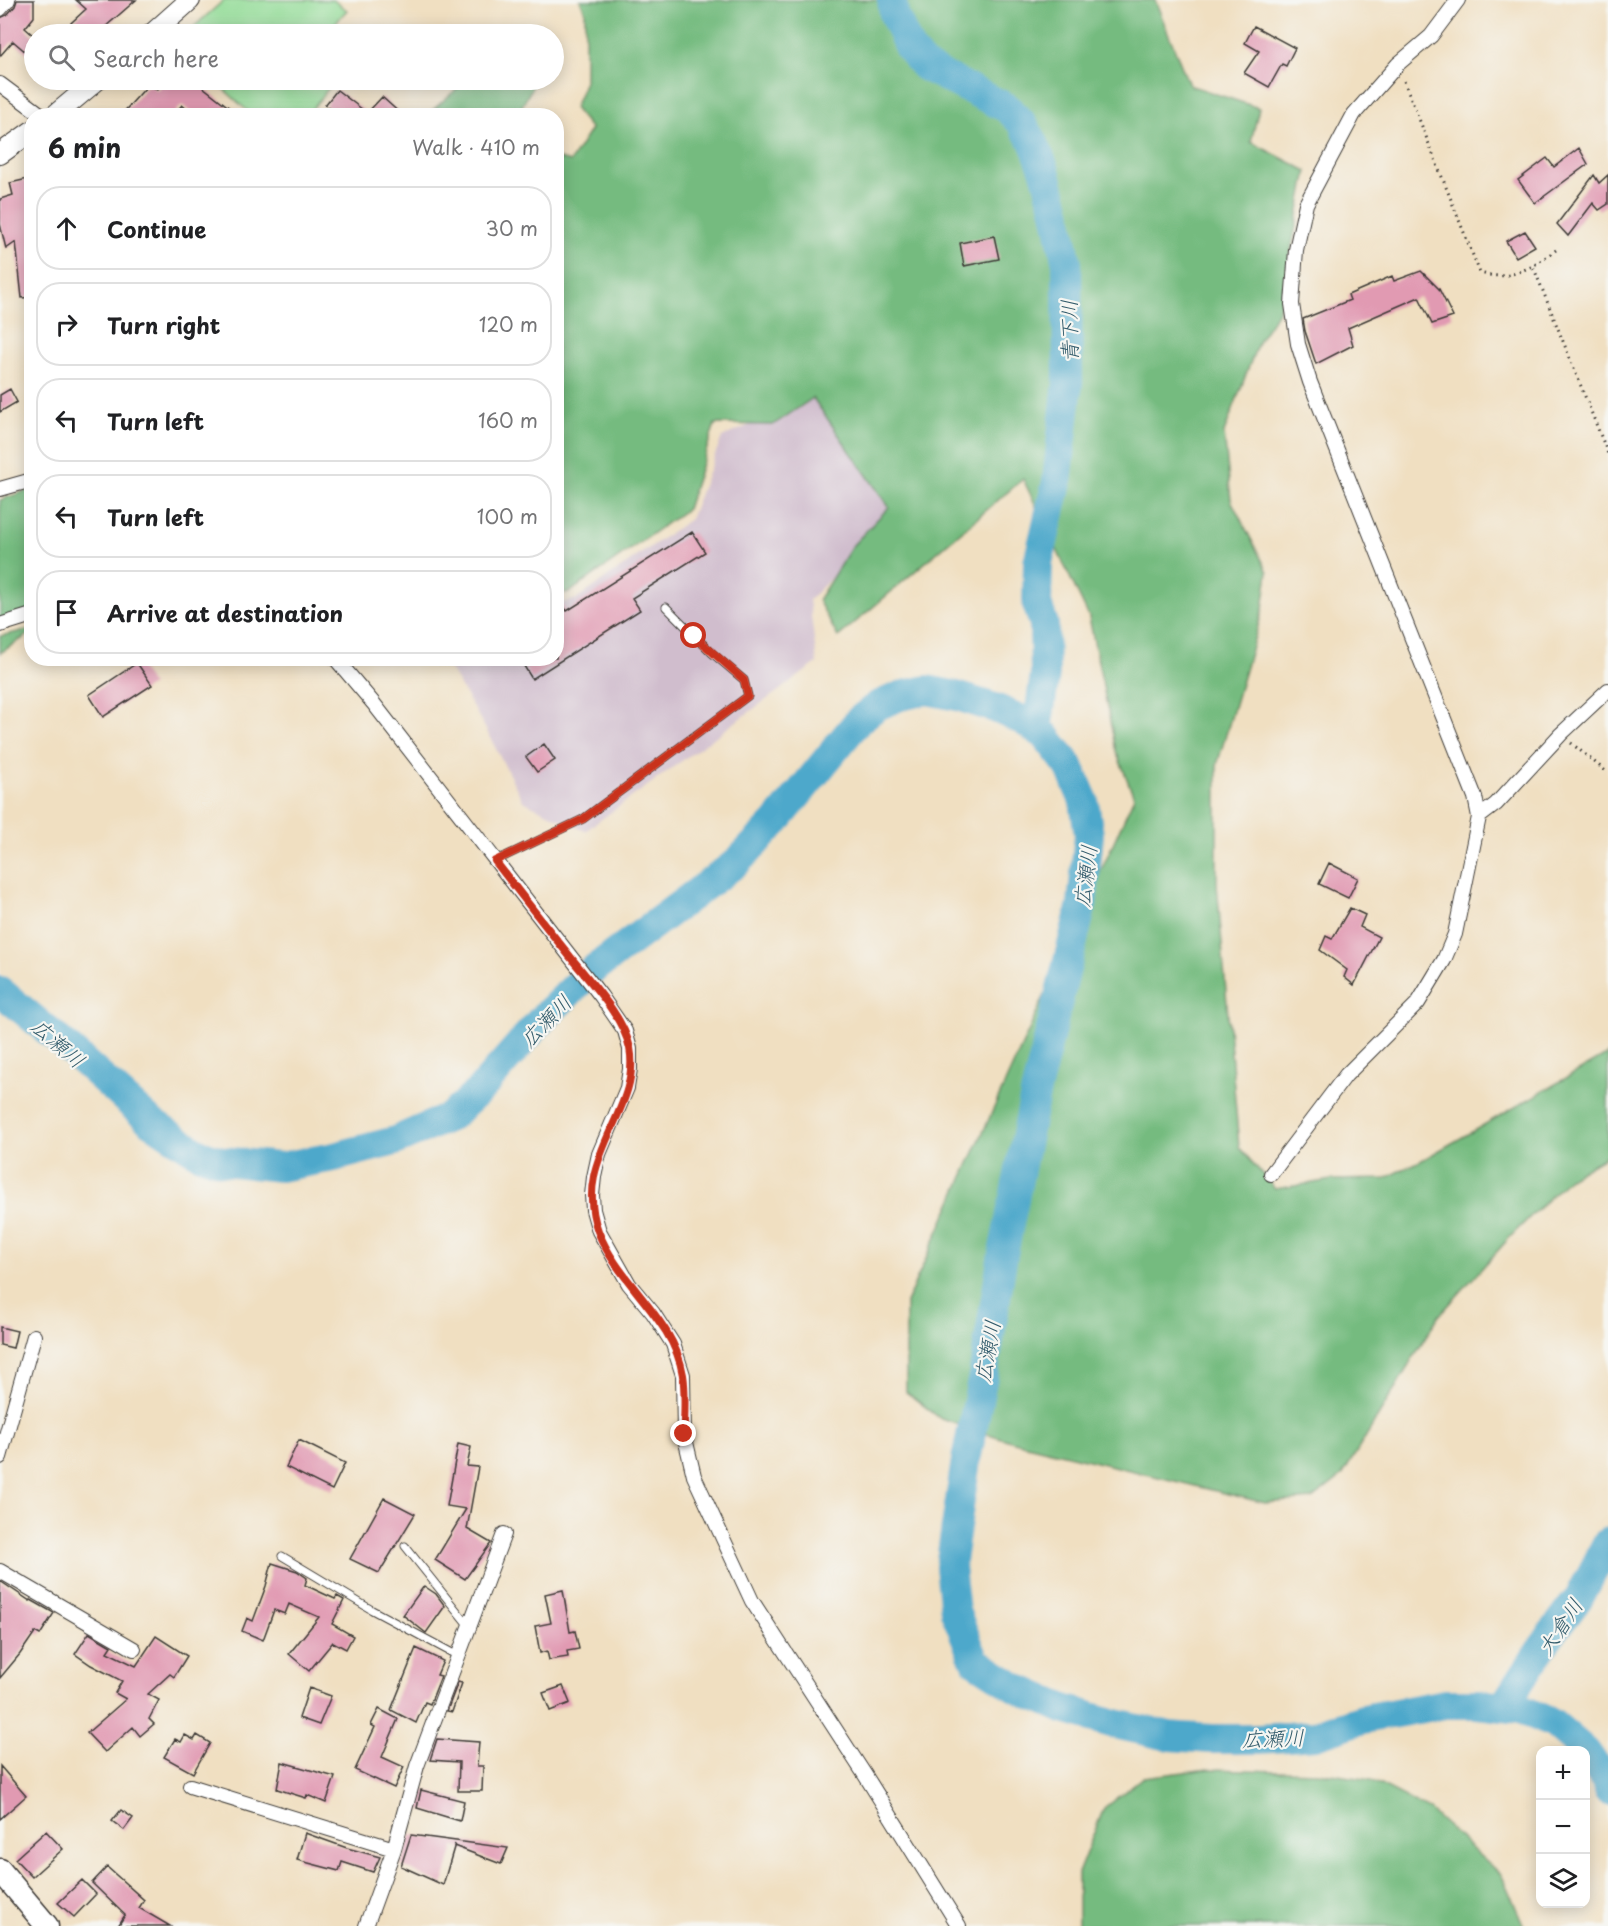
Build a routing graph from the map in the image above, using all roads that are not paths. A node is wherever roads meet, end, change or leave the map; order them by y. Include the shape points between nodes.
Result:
1 (8, 0) edge
2 (190, 0) edge
3 (1458, 0) edge
4 (0, 9) edge
5 (163, 24) edge
6 (0, 84) edge
7 (85, 90) edge
8 (32, 108) edge
9 (64, 108) edge
10 (24, 140) edge
11 (0, 154) edge
12 (24, 482) edge
13 (0, 489) edge
14 (666, 608) dead end
15 (24, 618) edge
16 (0, 625) edge
17 (342, 666) edge
18 (1608, 690) edge
19 (1479, 817) junction
20 (495, 861) junction
21 (1271, 1174) dead end
22 (34, 1336) dead end
23 (0, 1457) edge
24 (504, 1534) dead end
25 (405, 1546) dead end
26 (282, 1556) dead end
27 (0, 1570) edge
28 (469, 1626) junction
29 (134, 1649) dead end
30 (458, 1656) junction
31 (190, 1786) dead end
32 (394, 1849) junction
33 (0, 1870) edge
34 (47, 1926) edge
35 (366, 1926) edge
36 (959, 1926) edge

1 - 4 street
2 - 5 main road
3 - 19 street via 1431,36 1398,64 1354,114 1306,204 1296,250 1292,304 1298,344 1310,382 1475,797
6 - 8 street
7 - 9 main road
10 - 11 main road
12 - 13 street
14 - 20 lane via 744,680 748,696 583,819
15 - 16 street
17 - 20 street
18 - 19 street
19 - 21 street via 1455,934 1444,960 1418,1003 1346,1075
20 - 36 street via 625,1031 630,1049 627,1088 599,1154 593,1203 598,1231 629,1284 673,1344 683,1375 684,1434 694,1476 752,1601
22 - 23 street
24 - 28 street
25 - 28 lane
26 - 30 lane
27 - 29 street
28 - 30 street
30 - 32 street via 417,1766
31 - 32 street
32 - 35 street
33 - 34 highway

